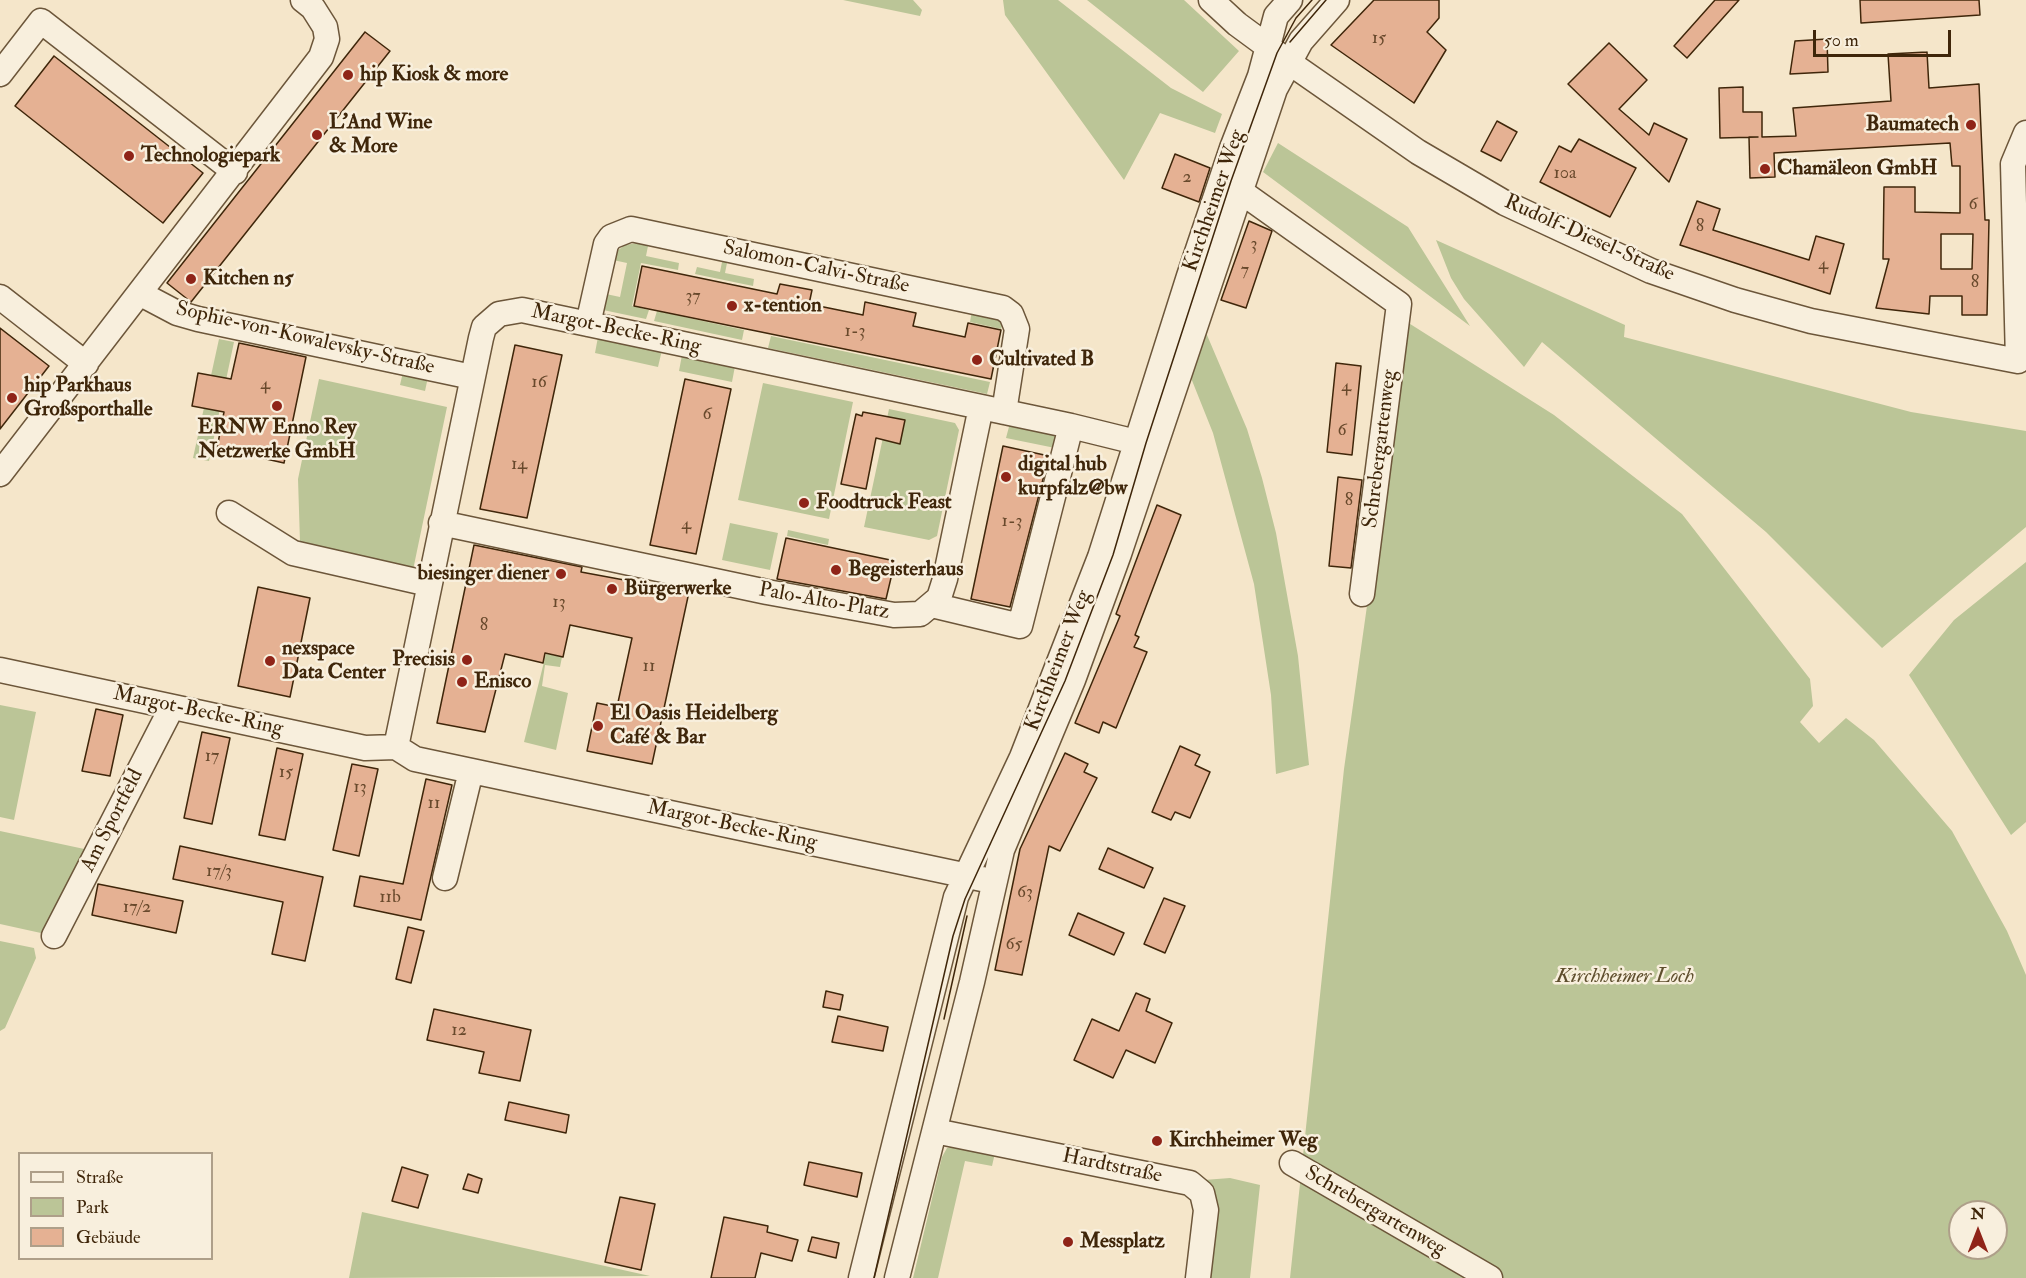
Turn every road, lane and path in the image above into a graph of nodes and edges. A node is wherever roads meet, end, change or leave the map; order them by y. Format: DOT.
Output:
graph roads {
  1 [pos="303,0"];
  2 [pos="1211,0"];
  3 [pos="1290,0"];
  4 [pos="1337,0"];
  5 [pos="1268,45"];
  6 [pos="1290,63"];
  7 [pos="0,74"];
  8 [pos="2026,133"];
  9 [pos="236,172"];
  10 [pos="1240,191"];
  11 [pos="141,294"];
  12 [pos="0,297"];
  13 [pos="1399,304"];
  14 [pos="588,324"];
  15 [pos="86,364"];
  16 [pos="472,377"];
  17 [pos="992,409"];
  18 [pos="1071,426"];
  19 [pos="1136,442"];
  20 [pos="0,474"];
  21 [pos="229,513"];
  22 [pos="441,523"];
  23 [pos="429,584"];
  24 [pos="1362,594"];
  25 [pos="932,605"];
  26 [pos="0,670"];
  27 [pos="172,706"];
  28 [pos="396,747"];
  29 [pos="471,771"];
  30 [pos="967,876"];
  31 [pos="445,878"];
  32 [pos="993,882"];
  33 [pos="54,936"];
  34 [pos="935,1131"];
  35 [pos="1292,1163"];
  36 [pos="861,1278"];
  37 [pos="897,1278"];
  38 [pos="1198,1278"];
  39 [pos="1490,1278"];
  1 -- 9 [label="street"];
  2 -- 5 [label="street, Rudolf-Diesel-Straße"];
  3 -- 5 [label="street, Kirchheimer Weg"];
  4 -- 6 [label="street, Kirchheimer Weg"];
  5 -- 6 [label="street, Rudolf-Diesel-Straße"];
  5 -- 19 [label="street, Kirchheimer Weg"];
  6 -- 8 [label="street, Rudolf-Diesel-Straße"];
  6 -- 10 [label="street, Kirchheimer Weg"];
  7 -- 9 [label="street"];
  9 -- 11 [label="street"];
  10 -- 13 [label="street, Kirchheimer Weg"];
  10 -- 32 [label="street, Kirchheimer Weg"];
  11 -- 15 [label="street"];
  11 -- 16 [label="street, Sophie-von-Kowalevsky-Straße"];
  12 -- 15 [label="street"];
  13 -- 24 [label="street, Schrebergartenweg"];
  14 -- 16 [label="street, Margot-Becke-Ring"];
  14 -- 17 [label="street, Margot-Becke-Ring"];
  14 -- 17 [label="street, Salomon-Calvi-Straße"];
  15 -- 20 [label="street"];
  16 -- 22 [label="street, Margot-Becke-Ring"];
  17 -- 18 [label="street, Margot-Becke-Ring"];
  17 -- 25 [label="street"];
  18 -- 19 [label="street, Margot-Becke-Ring"];
  18 -- 25 [label="street"];
  19 -- 30 [label="street, Kirchheimer Weg"];
  21 -- 23 [label="street"];
  22 -- 23 [label="street, Margot-Becke-Ring"];
  22 -- 25 [label="street, Palo-Alto-Platz"];
  23 -- 28 [label="street, Margot-Becke-Ring"];
  26 -- 27 [label="street, Margot-Becke-Ring"];
  27 -- 28 [label="street, Margot-Becke-Ring"];
  27 -- 33 [label="street, Am Sportfeld"];
  28 -- 29 [label="street, Margot-Becke-Ring"];
  29 -- 30 [label="street, Margot-Becke-Ring"];
  29 -- 31 [label="street"];
  30 -- 32 [label="street, Margot-Becke-Ring"];
  30 -- 36 [label="street, Kirchheimer Weg"];
  32 -- 34 [label="street, Kirchheimer Weg"];
  34 -- 37 [label="street, Kirchheimer Weg"];
  34 -- 38 [label="street, Hardtstraße"];
  35 -- 39 [label="street, Schrebergartenweg"];
}
